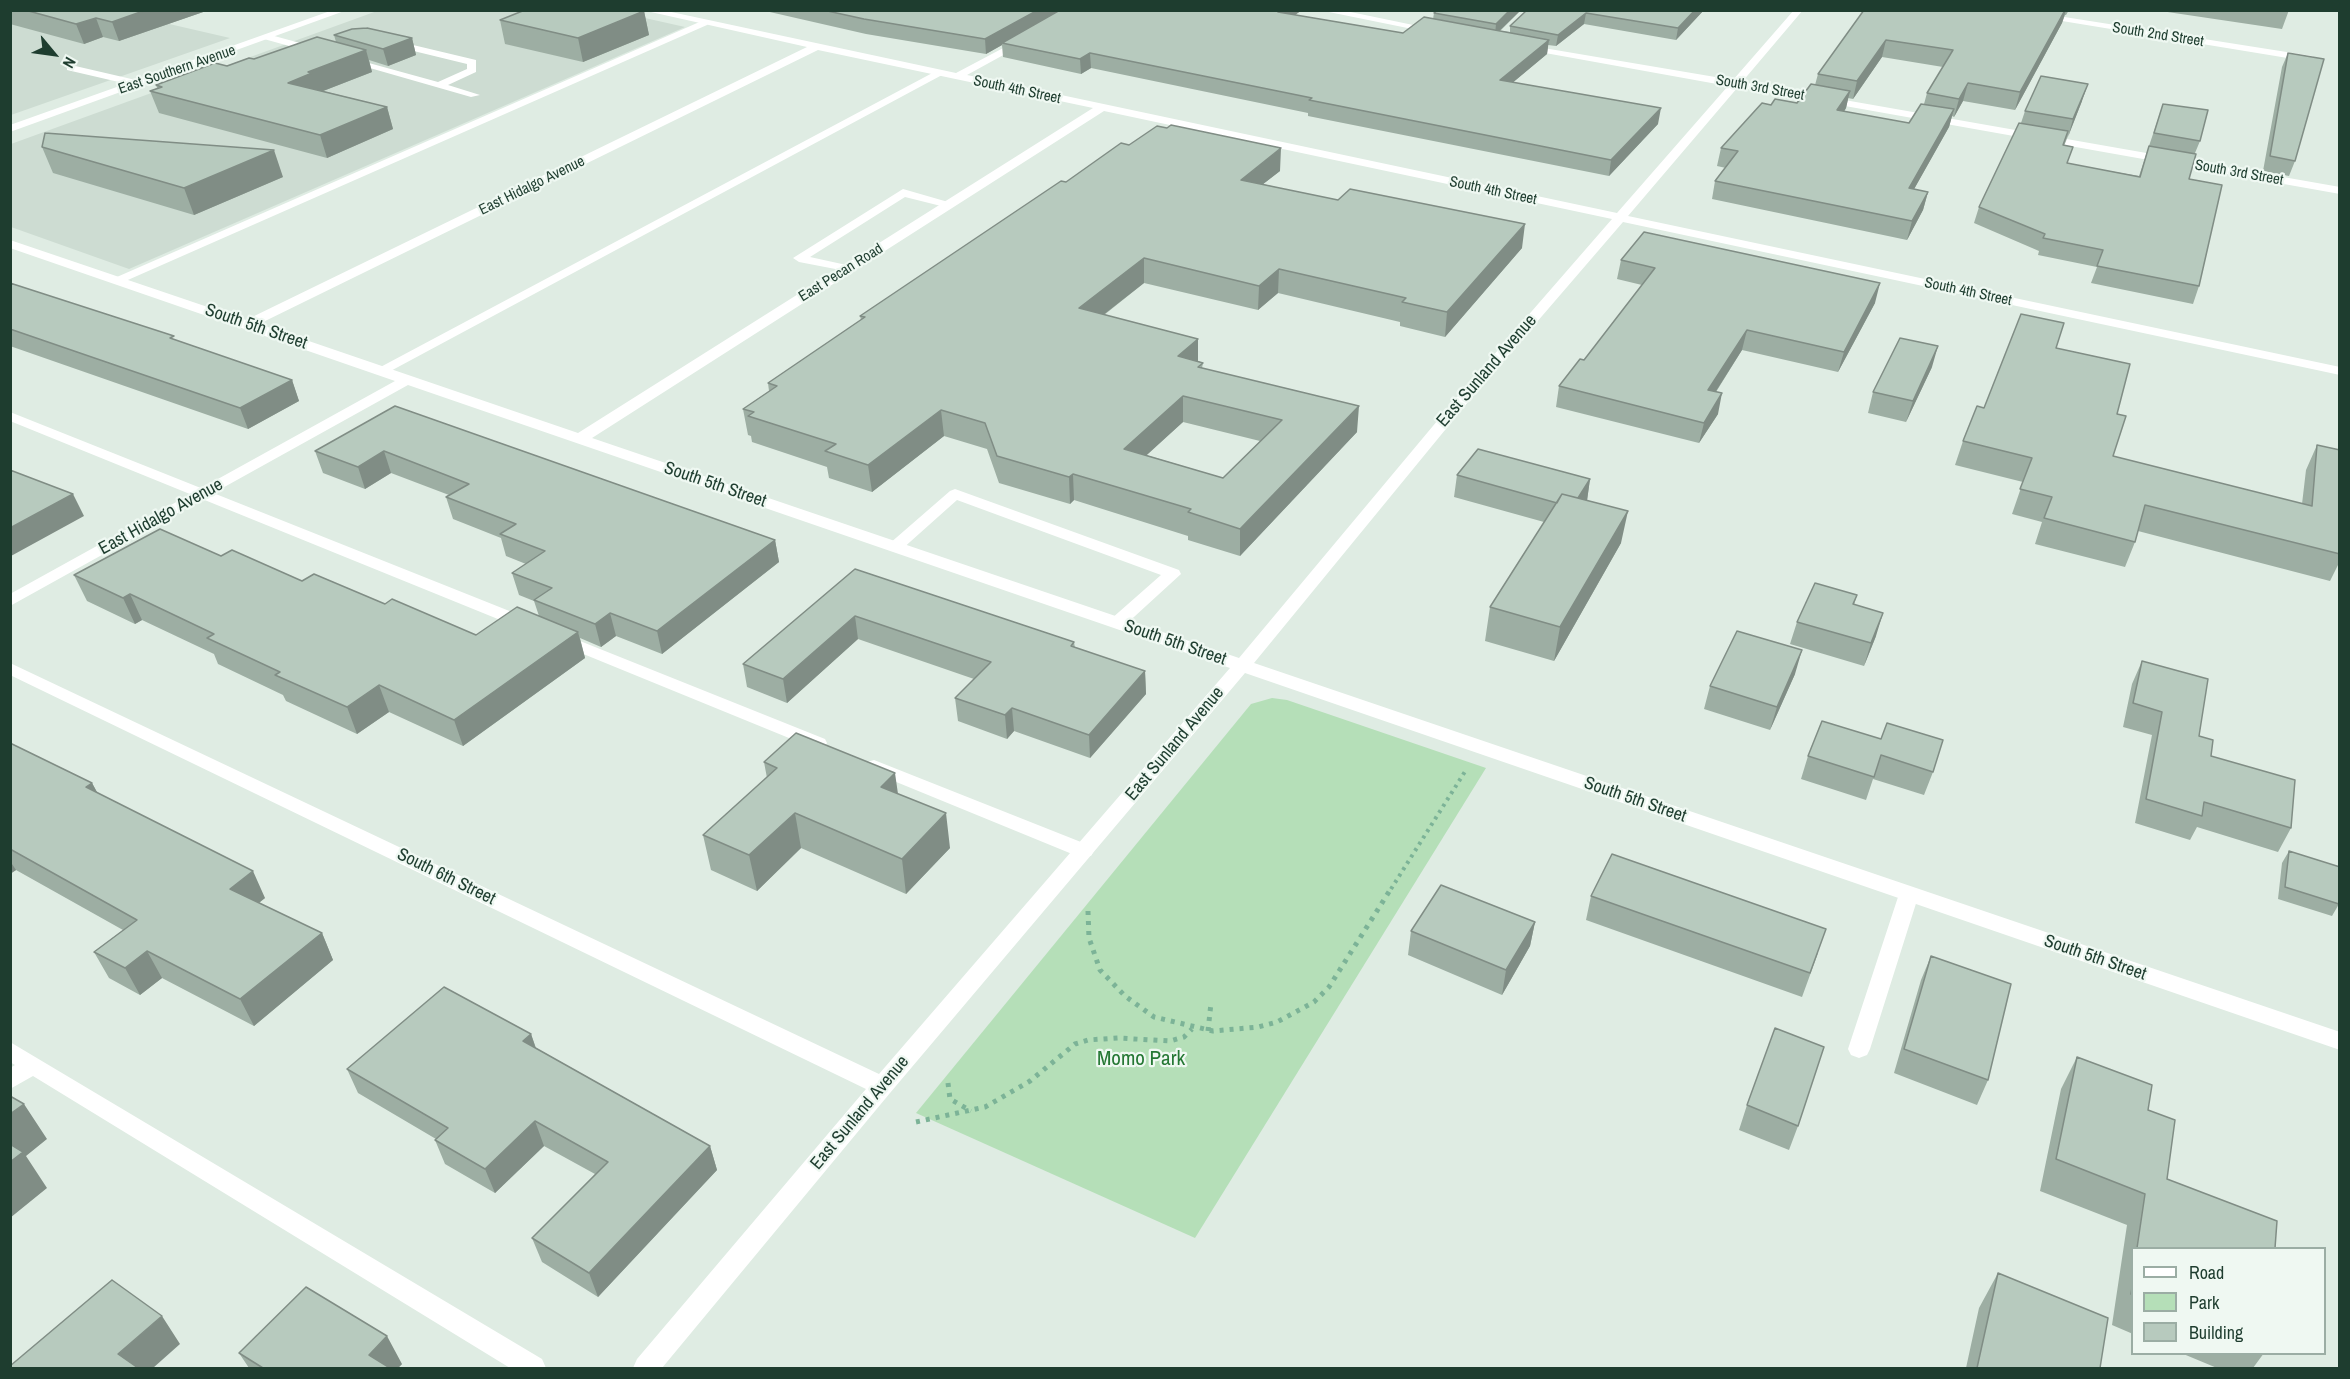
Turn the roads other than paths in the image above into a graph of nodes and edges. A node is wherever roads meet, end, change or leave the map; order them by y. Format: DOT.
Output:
graph roads {
  1 [pos="343,10"];
  2 [pos="646,10"];
  3 [pos="1323,10"];
  4 [pos="1798,10"];
  5 [pos="1999,10"];
  6 [pos="704,23"];
  7 [pos="1037,33"];
  8 [pos="1451,33"];
  9 [pos="267,37"];
  10 [pos="383,41"];
  11 [pos="1509,44"];
  12 [pos="816,47"];
  13 [pos="2317,60"];
  14 [pos="71,68"];
  15 [pos="938,73"];
  16 [pos="956,77"];
  17 [pos="1734,83"];
  18 [pos="136,84"];
  19 [pos="439,86"];
  20 [pos="475,95"];
  21 [pos="1101,108"];
  22 [pos="10,129"];
  23 [pos="2340,190"];
  24 [pos="949,204"];
  25 [pos="1621,218"];
  26 [pos="10,244"];
  27 [pos="847,269"];
  28 [pos="116,280"];
  29 [pos="249,324"];
  30 [pos="380,371"];
  31 [pos="2340,371"];
  32 [pos="407,380"];
  33 [pos="10,416"];
  34 [pos="581,438"];
  35 [pos="204,493"];
  36 [pos="895,547"];
  37 [pos="10,600"];
  38 [pos="1117,623"];
  39 [pos="1241,666"];
  40 [pos="10,668"];
  41 [pos="829,748"];
  42 [pos="862,761"];
  43 [pos="1084,851"];
  44 [pos="1909,894"];
  45 [pos="2340,1041"];
  46 [pos="1859,1049"];
  47 [pos="10,1051"];
  48 [pos="32,1065"];
  49 [pos="10,1080"];
  50 [pos="882,1086"];
  51 [pos="533,1368"];
  52 [pos="646,1368"];
  1 -- 9 [label="street, East Southern Avenue"];
  2 -- 6 [label="street, South 4th Street"];
  3 -- 8 [label="street"];
  4 -- 17 [label="street, East Sunland Avenue"];
  5 -- 13 [label="street, South 2nd Street"];
  6 -- 12 [label="street, South 4th Street"];
  6 -- 28 [label="street"];
  7 -- 16 [label="street"];
  9 -- 18 [label="street, East Southern Avenue"];
  9 -- 19 [label="street"];
  10 -- 19 [label="street"];
  11 -- 17 [label="street, South 3rd Street"];
  12 -- 15 [label="street, South 4th Street"];
  12 -- 29 [label="street, East Hidalgo Avenue"];
  14 -- 18 [label="street"];
  15 -- 16 [label="street, South 4th Street"];
  15 -- 30 [label="street"];
  16 -- 21 [label="street, South 4th Street"];
  17 -- 23 [label="street, South 3rd Street"];
  17 -- 25 [label="street, East Sunland Avenue"];
  18 -- 22 [label="street, East Southern Avenue"];
  19 -- 20 [label="street"];
  21 -- 24 [label="street, East Pecan Road"];
  21 -- 25 [label="street, South 4th Street"];
  24 -- 27 [label="street, East Pecan Road"];
  24 -- 27 [label="street"];
  25 -- 31 [label="street, South 4th Street"];
  25 -- 39 [label="street, East Sunland Avenue"];
  26 -- 28 [label="street, South 5th Street"];
  27 -- 34 [label="street, East Pecan Road"];
  28 -- 29 [label="street, South 5th Street"];
  29 -- 30 [label="street, South 5th Street"];
  30 -- 32 [label="street, South 5th Street"];
  32 -- 34 [label="street, South 5th Street"];
  32 -- 35 [label="street, East Hidalgo Avenue"];
  33 -- 35 [label="street"];
  34 -- 36 [label="street, South 5th Street"];
  35 -- 37 [label="street, East Hidalgo Avenue"];
  35 -- 41 [label="street"];
  36 -- 38 [label="street, South 5th Street"];
  36 -- 38 [label="street"];
  38 -- 39 [label="street, South 5th Street"];
  39 -- 43 [label="street, East Sunland Avenue"];
  39 -- 44 [label="street, South 5th Street"];
  40 -- 50 [label="street, South 6th Street"];
  42 -- 43 [label="street"];
  43 -- 50 [label="street, East Sunland Avenue"];
  44 -- 45 [label="street, South 5th Street"];
  44 -- 46 [label="street"];
  47 -- 48 [label="street"];
  48 -- 49 [label="street"];
  48 -- 51 [label="street"];
  50 -- 52 [label="street, East Sunland Avenue"];
}
